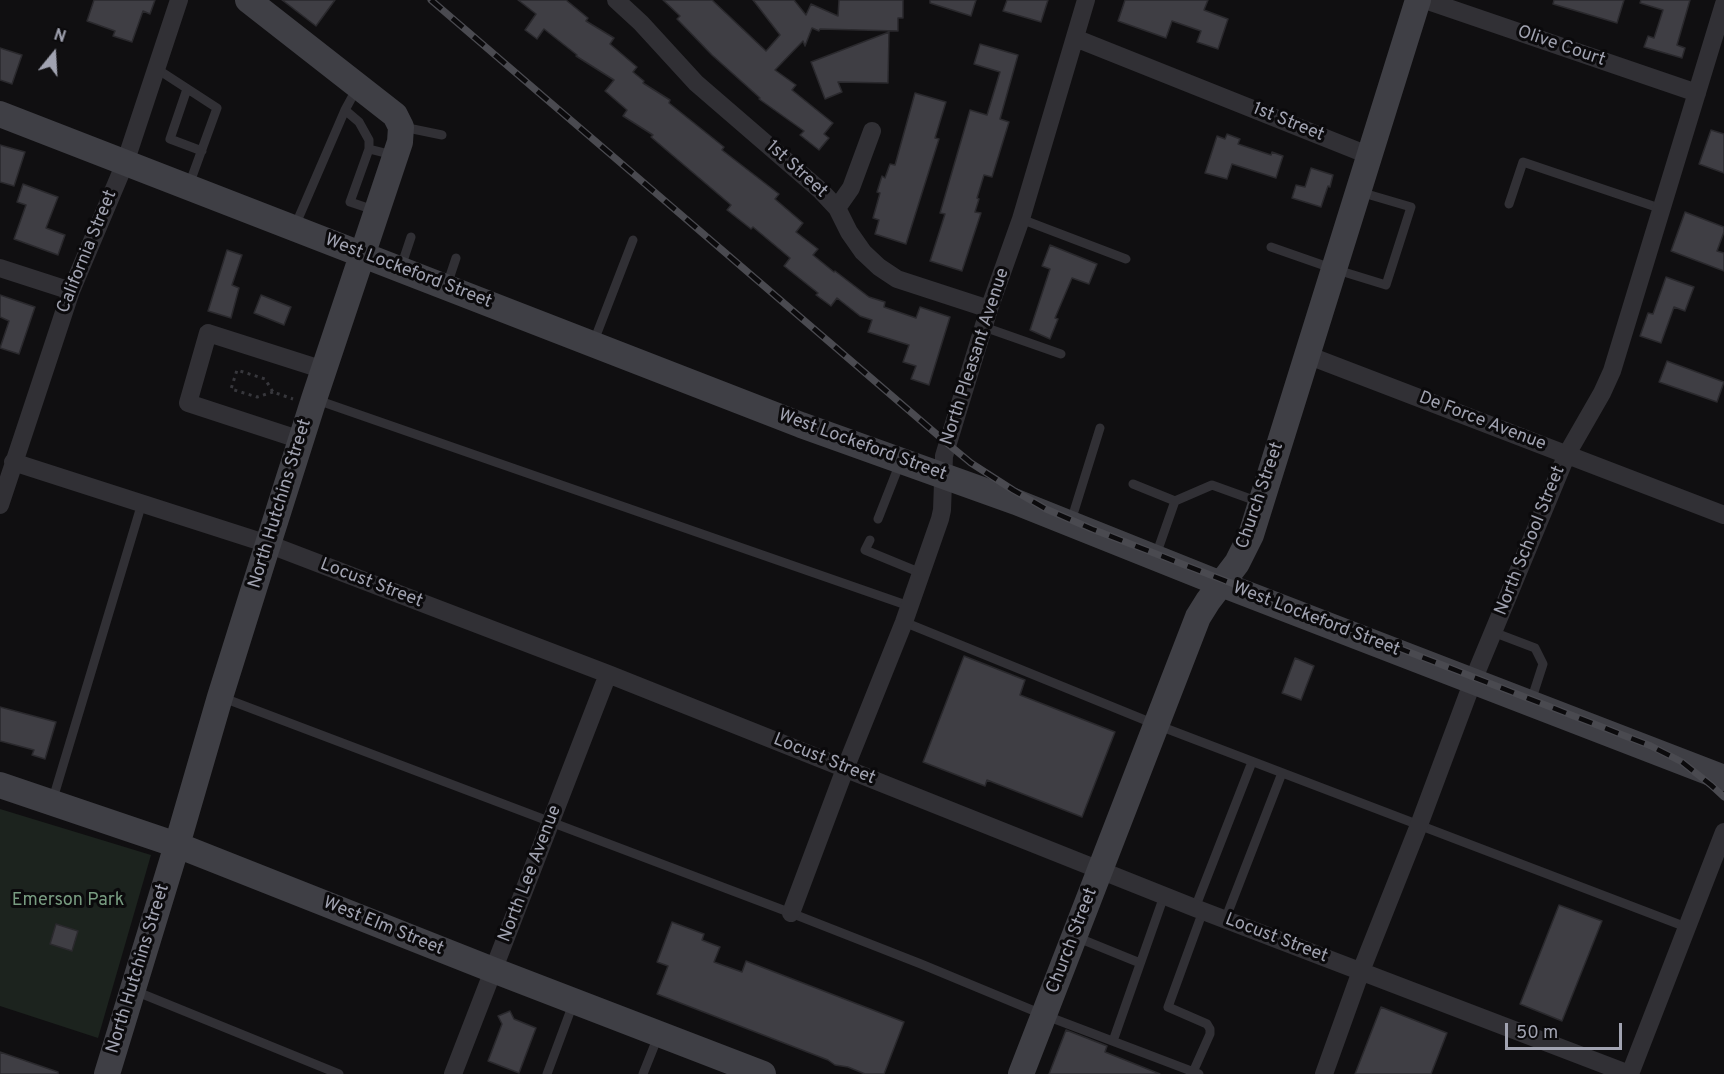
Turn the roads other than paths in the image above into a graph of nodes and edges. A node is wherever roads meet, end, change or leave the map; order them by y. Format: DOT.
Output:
graph roads {
  1 [pos="180,0"];
  2 [pos="248,0"];
  3 [pos="616,0"];
  4 [pos="1086,0"];
  5 [pos="1418,0"];
  6 [pos="1425,0"];
  7 [pos="1724,4"];
  8 [pos="1075,38"];
  9 [pos="157,69"];
  10 [pos="358,86"];
  11 [pos="187,89"];
  12 [pos="1697,93"];
  13 [pos="345,110"];
  14 [pos="0,114"];
  15 [pos="400,127"];
  16 [pos="872,131"];
  17 [pos="442,135"];
  18 [pos="369,149"];
  19 [pos="202,151"];
  20 [pos="1368,155"];
  21 [pos="396,156"];
  22 [pos="125,163"];
  23 [pos="188,187"];
  24 [pos="1358,191"];
  25 [pos="1509,204"];
  26 [pos="837,208"];
  27 [pos="1662,209"];
  28 [pos="378,211"];
  29 [pos="1021,219"];
  30 [pos="294,228"];
  31 [pos="411,237"];
  32 [pos="633,240"];
  33 [pos="1271,247"];
  34 [pos="363,255"];
  35 [pos="456,258"];
  36 [pos="1126,259"];
  37 [pos="0,268"];
  38 [pos="400,269"];
  39 [pos="1334,269"];
  40 [pos="447,287"];
  41 [pos="71,291"];
  42 [pos="989,309"];
  43 [pos="984,327"];
  44 [pos="593,343"];
  45 [pos="1061,354"];
  46 [pos="1307,355"];
  47 [pos="324,370"];
  48 [pos="313,402"];
  49 [pos="1100,428"];
  50 [pos="301,440"];
  51 [pos="1567,454"];
  52 [pos="901,461"];
  53 [pos="8,466"];
  54 [pos="943,476"];
  55 [pos="1133,484"];
  56 [pos="1175,501"];
  57 [pos="1261,502"];
  58 [pos="142,504"];
  59 [pos="0,505"];
  60 [pos="1724,515"];
  61 [pos="878,519"];
  62 [pos="1071,524"];
  63 [pos="870,540"];
  64 [pos="268,544"];
  65 [pos="1155,557"];
  66 [pos="921,573"];
  67 [pos="1221,584"];
  68 [pos="906,614"];
  69 [pos="1493,632"];
  70 [pos="608,674"];
  71 [pos="1473,681"];
  72 [pos="220,697"];
  73 [pos="1530,704"];
  74 [pos="1157,725"];
  75 [pos="1252,762"];
  76 [pos="845,769"];
  77 [pos="1281,773"];
  78 [pos="1724,778"];
  79 [pos="0,785"];
  80 [pos="52,802"];
  81 [pos="551,822"];
  82 [pos="1419,825"];
  83 [pos="1724,832"];
  84 [pos="177,845"];
  85 [pos="1100,870"];
  86 [pos="1164,896"];
  87 [pos="1199,909"];
  88 [pos="791,913"];
  89 [pos="1225,920"];
  90 [pos="1686,927"];
  91 [pos="1075,937"];
  92 [pos="1140,963"];
  93 [pos="493,970"];
  94 [pos="1361,971"];
  95 [pos="133,990"];
  96 [pos="574,1001"];
  97 [pos="1044,1015"];
  98 [pos="659,1034"];
  99 [pos="1113,1041"];
  100 [pos="1196,1073"];
  101 [pos="107,1074"];
  102 [pos="339,1074"];
  103 [pos="453,1074"];
  104 [pos="548,1074"];
  105 [pos="643,1074"];
  106 [pos="764,1074"];
  107 [pos="1021,1074"];
  108 [pos="1324,1074"];
  109 [pos="1629,1074"];
  1 -- 9 [label="street, California Street"];
  2 -- 10 [label="street"];
  3 -- 26 [label="street, 1st Street"];
  4 -- 8 [label="street, North Pleasant Avenue"];
  5 -- 20 [label="street, Church Street"];
  6 -- 12 [label="street, Olive Court"];
  7 -- 12 [label="street, North School Street"];
  8 -- 20 [label="street, 1st Street"];
  8 -- 29 [label="street, North Pleasant Avenue"];
  9 -- 11 [label="lane"];
  9 -- 22 [label="street, California Street"];
  10 -- 13 [label="lane"];
  10 -- 15 [label="street"];
  11 -- 19 [label="lane"];
  11 -- 19 [label="lane"];
  12 -- 27 [label="street, North School Street"];
  13 -- 18 [label="lane"];
  13 -- 30 [label="lane"];
  14 -- 22 [label="street, West Lockeford Street"];
  15 -- 17 [label="lane"];
  15 -- 21 [label="street, North Hutchins Street"];
  16 -- 26 [label="street"];
  18 -- 21 [label="lane"];
  18 -- 28 [label="lane"];
  19 -- 23 [label="lane"];
  20 -- 24 [label="street, Church Street"];
  21 -- 28 [label="street, North Hutchins Street"];
  22 -- 23 [label="street, West Lockeford Street"];
  22 -- 41 [label="street, California Street"];
  23 -- 30 [label="street, West Lockeford Street"];
  24 -- 39 [label="street, Church Street"];
  24 -- 39 [label="lane"];
  25 -- 27 [label="lane"];
  26 -- 42 [label="street, 1st Street"];
  27 -- 51 [label="street, North School Street"];
  28 -- 34 [label="street, North Hutchins Street"];
  29 -- 36 [label="lane"];
  29 -- 42 [label="street, North Pleasant Avenue"];
  30 -- 34 [label="street, West Lockeford Street"];
  31 -- 38 [label="lane"];
  32 -- 44 [label="lane"];
  33 -- 39 [label="lane"];
  34 -- 38 [label="street, West Lockeford Street"];
  34 -- 47 [label="street, North Hutchins Street"];
  35 -- 40 [label="lane"];
  37 -- 41 [label="street"];
  38 -- 40 [label="street, West Lockeford Street"];
  39 -- 46 [label="street, Church Street"];
  40 -- 44 [label="street, West Lockeford Street"];
  41 -- 53 [label="street, California Street"];
  42 -- 43 [label="street, North Pleasant Avenue"];
  43 -- 45 [label="lane"];
  43 -- 54 [label="street, North Pleasant Avenue"];
  44 -- 52 [label="street, West Lockeford Street"];
  46 -- 51 [label="street, De Force Avenue"];
  46 -- 57 [label="street, Church Street"];
  47 -- 48 [label="street, North Hutchins Street"];
  47 -- 50 [label="street"];
  48 -- 50 [label="street, North Hutchins Street"];
  48 -- 68 [label="lane"];
  49 -- 62 [label="lane"];
  50 -- 64 [label="street, North Hutchins Street"];
  51 -- 60 [label="street, De Force Avenue"];
  51 -- 69 [label="street, North School Street"];
  52 -- 54 [label="street, West Lockeford Street"];
  52 -- 61 [label="lane"];
  53 -- 58 [label="street, Locust Street"];
  53 -- 59 [label="street, California Street"];
  54 -- 62 [label="street, West Lockeford Street"];
  54 -- 66 [label="street, North Pleasant Avenue"];
  55 -- 56 [label="lane"];
  56 -- 57 [label="lane"];
  56 -- 65 [label="lane"];
  57 -- 67 [label="street, Church Street"];
  58 -- 64 [label="street, Locust Street"];
  58 -- 80 [label="lane"];
  62 -- 65 [label="street, West Lockeford Street"];
  63 -- 66 [label="lane"];
  64 -- 70 [label="street, Locust Street"];
  64 -- 72 [label="street, North Hutchins Street"];
  65 -- 67 [label="street, West Lockeford Street"];
  66 -- 68 [label="street, North Pleasant Avenue"];
  67 -- 71 [label="street, West Lockeford Street"];
  67 -- 74 [label="street, Church Street"];
  68 -- 74 [label="lane"];
  68 -- 76 [label="street, North Pleasant Avenue"];
  69 -- 71 [label="street, North School Street"];
  69 -- 73 [label="lane"];
  70 -- 76 [label="street, Locust Street"];
  70 -- 81 [label="street, North Lee Avenue"];
  71 -- 73 [label="street, West Lockeford Street"];
  71 -- 82 [label="street, North School Street"];
  72 -- 81 [label="lane"];
  72 -- 84 [label="street, North Hutchins Street"];
  73 -- 78 [label="street, West Lockeford Street"];
  74 -- 75 [label="lane"];
  74 -- 85 [label="street, Church Street"];
  75 -- 77 [label="lane"];
  75 -- 87 [label="lane"];
  76 -- 85 [label="street, Locust Street"];
  76 -- 88 [label="street, North Pleasant Avenue"];
  77 -- 82 [label="lane"];
  77 -- 89 [label="lane"];
  79 -- 80 [label="street, West Elm Street"];
  80 -- 84 [label="street, West Elm Street"];
  81 -- 88 [label="lane"];
  81 -- 93 [label="street, North Lee Avenue"];
  82 -- 90 [label="lane"];
  82 -- 94 [label="street, North School Street"];
  83 -- 90 [label="street"];
  84 -- 93 [label="street, West Elm Street"];
  84 -- 95 [label="street, North Hutchins Street"];
  85 -- 86 [label="street, Locust Street"];
  85 -- 91 [label="street, Church Street"];
  86 -- 87 [label="street, Locust Street"];
  86 -- 92 [label="lane"];
  87 -- 89 [label="street, Locust Street"];
  87 -- 100 [label="lane"];
  88 -- 97 [label="lane"];
  89 -- 94 [label="street, Locust Street"];
  90 -- 109 [label="street"];
  91 -- 92 [label="lane"];
  91 -- 97 [label="street, Church Street"];
  92 -- 99 [label="lane"];
  93 -- 96 [label="street, West Elm Street"];
  93 -- 103 [label="street, North Lee Avenue"];
  94 -- 108 [label="street, North School Street"];
  94 -- 109 [label="street, Locust Street"];
  95 -- 101 [label="street, North Hutchins Street"];
  95 -- 102 [label="lane"];
  96 -- 98 [label="street, West Elm Street"];
  96 -- 104 [label="lane"];
  97 -- 99 [label="lane"];
  97 -- 107 [label="street, Church Street"];
  98 -- 105 [label="lane"];
  98 -- 106 [label="street, West Elm Street"];
  99 -- 100 [label="lane"];
}
